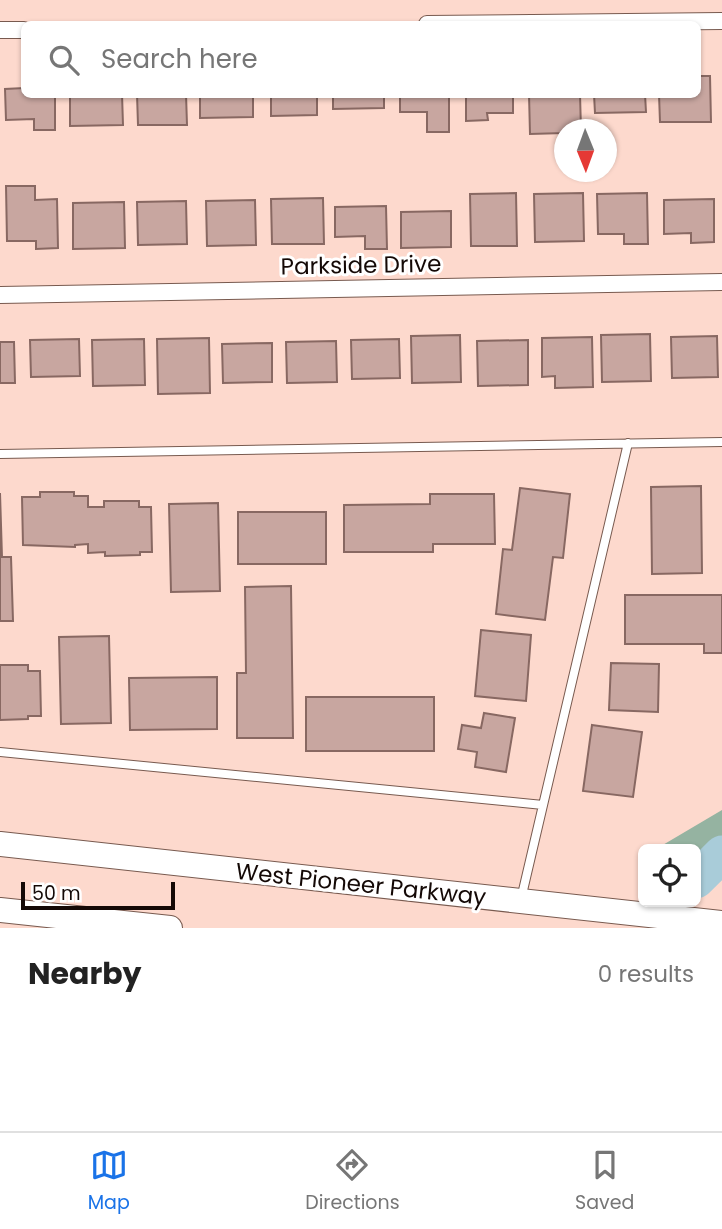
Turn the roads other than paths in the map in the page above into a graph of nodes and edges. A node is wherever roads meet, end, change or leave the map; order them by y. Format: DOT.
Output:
graph roads {
  1 [pos="722,20"];
  2 [pos="648,21"];
  3 [pos="0,30"];
  4 [pos="21,30"];
  5 [pos="722,282"];
  6 [pos="0,295"];
  7 [pos="722,442"];
  8 [pos="628,443"];
  9 [pos="0,454"];
  10 [pos="0,752"];
  11 [pos="543,805"];
  12 [pos="0,844"];
  13 [pos="520,902"];
  14 [pos="0,910"];
  15 [pos="659,922"];
  16 [pos="722,923"];
  17 [pos="170,928"];
  1 -- 2 [label="street"];
  3 -- 4 [label="street"];
  5 -- 6 [label="street, Parkside Drive"];
  7 -- 8 [label="lane"];
  8 -- 9 [label="lane"];
  8 -- 11 [label="lane"];
  10 -- 11 [label="lane"];
  11 -- 13 [label="lane"];
  12 -- 13 [label="main road, West Pioneer Parkway"];
  13 -- 15 [label="main road, West Pioneer Parkway"];
  14 -- 17 [label="main road"];
  15 -- 16 [label="main road, West Pioneer Parkway"];
}
